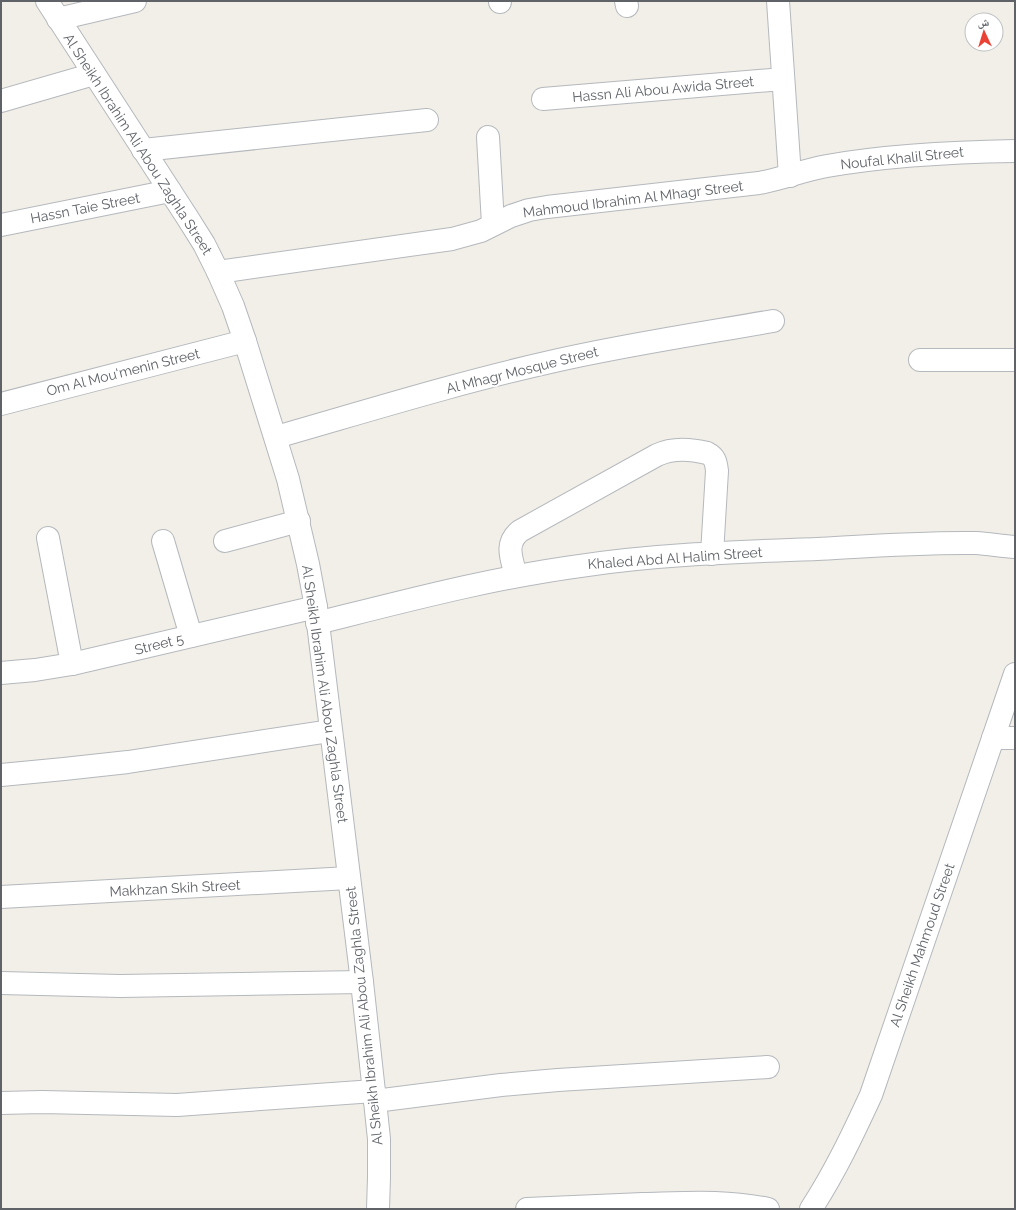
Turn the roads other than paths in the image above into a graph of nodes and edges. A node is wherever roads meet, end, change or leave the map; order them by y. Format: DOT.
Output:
graph roads {
  1 [pos="135,1"];
  2 [pos="778,1"];
  3 [pos="52,10"];
  4 [pos="94,74"];
  5 [pos="783,79"];
  6 [pos="543,99"];
  7 [pos="1,101"];
  8 [pos="427,120"];
  9 [pos="488,137"];
  10 [pos="143,150"];
  11 [pos="1015,152"];
  12 [pos="790,176"];
  13 [pos="170,191"];
  14 [pos="493,224"];
  15 [pos="1,225"];
  16 [pos="218,272"];
  17 [pos="772,321"];
  18 [pos="245,341"];
  19 [pos="920,360"];
  20 [pos="1015,360"];
  21 [pos="1,404"];
  22 [pos="276,437"];
  23 [pos="299,521"];
  24 [pos="48,538"];
  25 [pos="163,541"];
  26 [pos="225,541"];
  27 [pos="1015,547"];
  28 [pos="712,554"];
  29 [pos="516,576"];
  30 [pos="317,615"];
  31 [pos="191,636"];
  32 [pos="72,664"];
  33 [pos="1,673"];
  34 [pos="1015,674"];
  35 [pos="330,731"];
  36 [pos="993,738"];
  37 [pos="1015,738"];
  38 [pos="1,775"];
  39 [pos="349,878"];
  40 [pos="1,897"];
  41 [pos="362,982"];
  42 [pos="1,983"];
  43 [pos="768,1067"];
  44 [pos="374,1096"];
  45 [pos="1,1103"];
  46 [pos="378,1209"];
  47 [pos="527,1209"];
  48 [pos="768,1209"];
  49 [pos="811,1209"];
  1 -- 3 [label="street"];
  2 -- 5 [label="street"];
  3 -- 4 [label="street, Al Sheikh Ibrahim Ali Abou Zaghla Street"];
  4 -- 7 [label="street"];
  4 -- 10 [label="street, Al Sheikh Ibrahim Ali Abou Zaghla Street"];
  5 -- 6 [label="street, Hassn Ali Abou Awida Street"];
  5 -- 12 [label="street"];
  8 -- 10 [label="street"];
  9 -- 14 [label="street"];
  10 -- 13 [label="street, Al Sheikh Ibrahim Ali Abou Zaghla Street"];
  11 -- 12 [label="street, Noufal Khalil Street"];
  12 -- 14 [label="street, Mahmoud Ibrahim Al Mhagr Street"];
  13 -- 15 [label="street, Hassn Taie Street"];
  13 -- 16 [label="street, Al Sheikh Ibrahim Ali Abou Zaghla Street"];
  14 -- 16 [label="street, Mahmoud Ibrahim Al Mhagr Street"];
  16 -- 18 [label="street, Al Sheikh Ibrahim Ali Abou Zaghla Street"];
  17 -- 22 [label="street, Al Mhagr Mosque Street"];
  18 -- 21 [label="street, Om Al Mou'menin Street"];
  18 -- 22 [label="street, Al Sheikh Ibrahim Ali Abou Zaghla Street"];
  19 -- 20 [label="street"];
  22 -- 23 [label="street, Al Sheikh Ibrahim Ali Abou Zaghla Street"];
  23 -- 26 [label="street"];
  23 -- 30 [label="street, Al Sheikh Ibrahim Ali Abou Zaghla Street"];
  24 -- 32 [label="street"];
  25 -- 31 [label="street"];
  27 -- 28 [label="street, Khaled Abd Al Halim Street"];
  28 -- 29 [label="street, Khaled Abd Al Halim Street"];
  28 -- 29 [label="street"];
  29 -- 30 [label="street, Khaled Abd Al Halim Street"];
  30 -- 31 [label="street, Street 5"];
  30 -- 35 [label="street, Al Sheikh Ibrahim Ali Abou Zaghla Street"];
  31 -- 32 [label="street, Street 5"];
  32 -- 33 [label="street, Street 5"];
  34 -- 36 [label="street, Al Sheikh Mahmoud Street"];
  35 -- 38 [label="street"];
  35 -- 39 [label="street, Al Sheikh Ibrahim Ali Abou Zaghla Street"];
  36 -- 37 [label="street"];
  36 -- 49 [label="street, Al Sheikh Mahmoud Street"];
  39 -- 40 [label="street, Makhzan Skih Street"];
  39 -- 41 [label="street, Al Sheikh Ibrahim Ali Abou Zaghla Street"];
  41 -- 42 [label="street"];
  41 -- 44 [label="street, Al Sheikh Ibrahim Ali Abou Zaghla Street"];
  43 -- 44 [label="street"];
  44 -- 45 [label="street"];
  44 -- 46 [label="street, Al Sheikh Ibrahim Ali Abou Zaghla Street"];
  47 -- 48 [label="street"];
}
